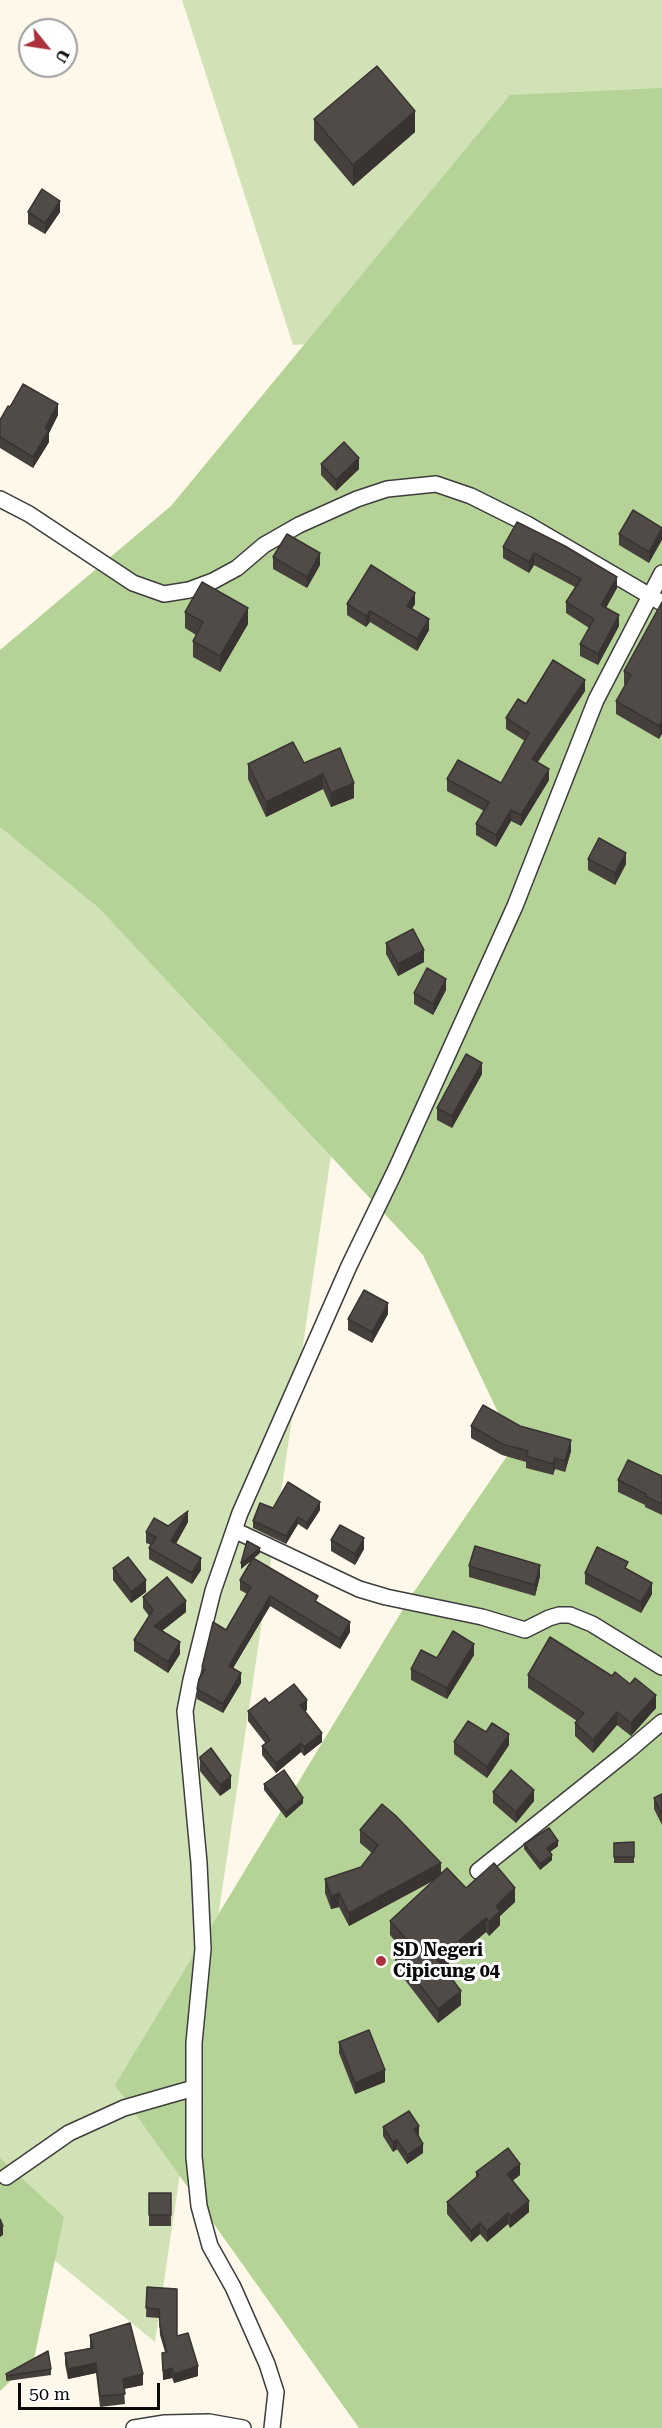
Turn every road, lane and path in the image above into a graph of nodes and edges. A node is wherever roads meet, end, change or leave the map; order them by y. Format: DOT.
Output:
graph roads {
  1 [pos="0,499"];
  2 [pos="662,573"];
  3 [pos="656,599"];
  4 [pos="234,1530"];
  5 [pos="662,1667"];
  6 [pos="662,1722"];
  7 [pos="478,1871"];
  8 [pos="194,2088"];
  9 [pos="6,2177"];
  10 [pos="134,2428"];
  11 [pos="243,2428"];
  12 [pos="272,2428"];
  1 -- 3 [label="street"];
  2 -- 3 [label="street"];
  3 -- 4 [label="street"];
  4 -- 5 [label="street"];
  4 -- 8 [label="street"];
  6 -- 7 [label="street"];
  8 -- 9 [label="street"];
  8 -- 12 [label="street"];
  10 -- 11 [label="street"];
}
